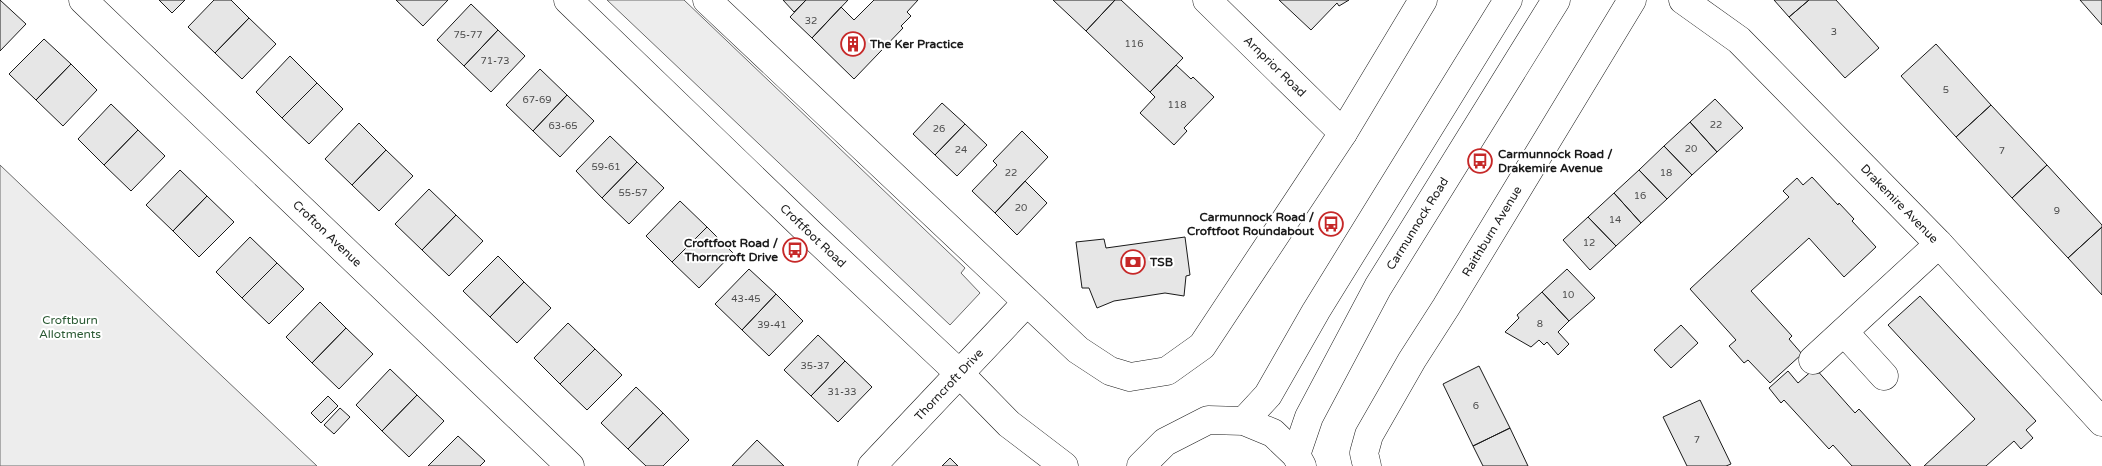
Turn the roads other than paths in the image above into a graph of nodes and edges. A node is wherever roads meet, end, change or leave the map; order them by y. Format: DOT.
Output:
graph roads {
  1 [pos="83,0"];
  2 [pos="568,0"];
  3 [pos="707,0"];
  4 [pos="1207,0"];
  5 [pos="1423,0"];
  6 [pos="1508,0"];
  7 [pos="1556,0"];
  8 [pos="1632,0"];
  9 [pos="1683,0"];
  10 [pos="1344,133"];
  11 [pos="1939,244"];
  12 [pos="1028,302"];
  13 [pos="1844,332"];
  14 [pos="1814,360"];
  15 [pos="960,374"];
  16 [pos="1884,376"];
  17 [pos="1244,421"];
  18 [pos="2102,422"];
  19 [pos="1299,460"];
  20 [pos="570,466"];
  21 [pos="872,466"];
  22 [pos="1064,466"];
  23 [pos="1141,466"];
  24 [pos="1368,466"];
  1 -- 20 [label="street, Crofton Avenue"];
  2 -- 15 [label="street, Croftfoot Road"];
  3 -- 12 [label="street"];
  4 -- 10 [label="street, Arnprior Road"];
  5 -- 10 [label="street"];
  6 -- 17 [label="street"];
  7 -- 19 [label="street, Carmunnock Road"];
  8 -- 24 [label="street, Raithburn Avenue"];
  9 -- 11 [label="street, Drakemire Avenue"];
  10 -- 12 [label="street"];
  11 -- 13 [label="street"];
  11 -- 18 [label="street, Drakemire Avenue"];
  12 -- 15 [label="street, Thorncroft Drive"];
  13 -- 14 [label="street"];
  13 -- 16 [label="street"];
  15 -- 21 [label="street, Thorncroft Drive"];
  15 -- 22 [label="street, Croftfoot Road"];
  17 -- 19 [label="street"];
  17 -- 23 [label="street"];
}
